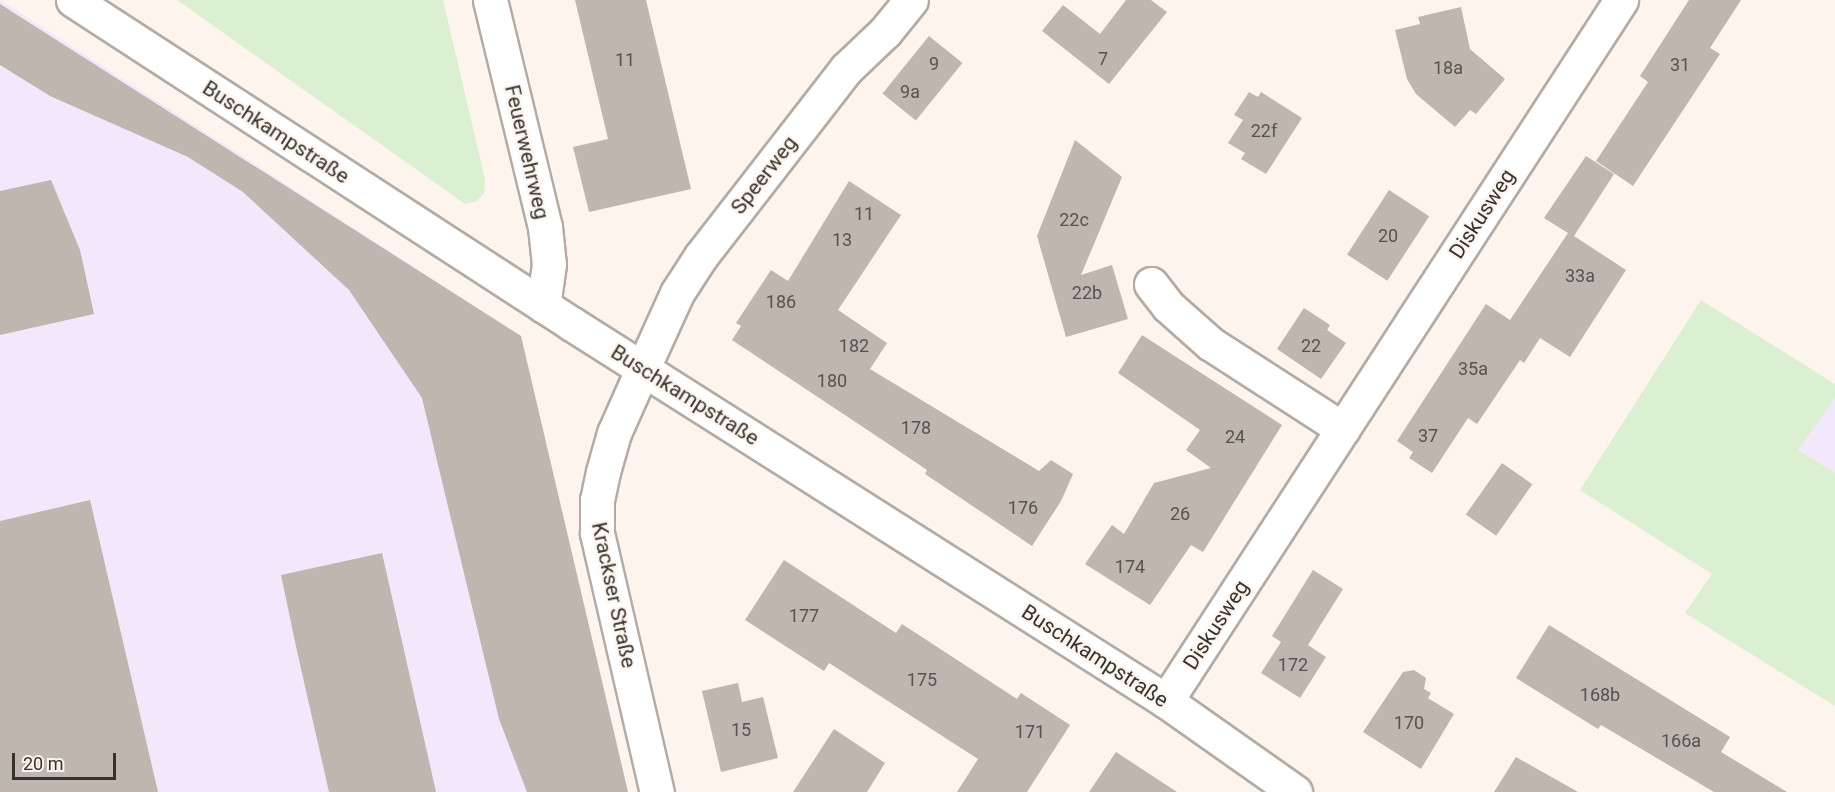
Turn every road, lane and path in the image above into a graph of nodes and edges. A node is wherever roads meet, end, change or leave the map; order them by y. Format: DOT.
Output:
graph roads {
  1 [pos="73,0"];
  2 [pos="490,0"];
  3 [pos="911,0"];
  4 [pos="1621,0"];
  5 [pos="1151,284"];
  6 [pos="543,306"];
  7 [pos="643,368"];
  8 [pos="1343,429"];
  9 [pos="1166,701"];
  10 [pos="657,792"];
  11 [pos="1296,792"];
  1 -- 6 [label="street, Buschkampstraße"];
  2 -- 6 [label="street, Feuerwehrweg"];
  3 -- 7 [label="street, Speerweg"];
  4 -- 8 [label="street, Diskusweg"];
  5 -- 8 [label="street"];
  6 -- 7 [label="street, Buschkampstraße"];
  7 -- 9 [label="street, Buschkampstraße"];
  7 -- 10 [label="street, Krackser Straße"];
  8 -- 9 [label="street, Diskusweg"];
  9 -- 11 [label="street, Buschkampstraße"];
}
